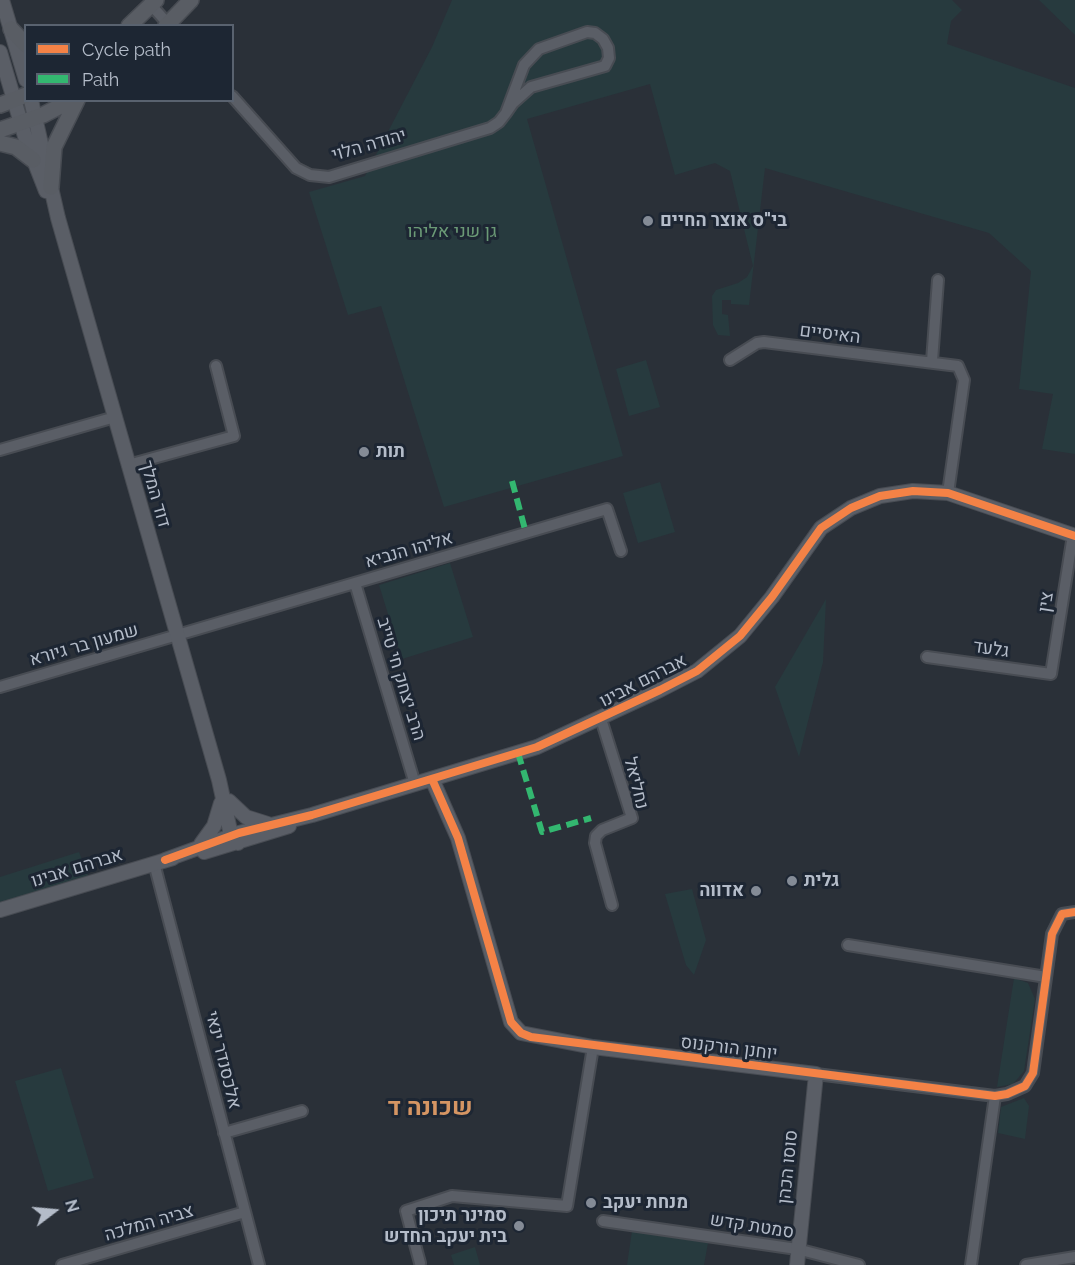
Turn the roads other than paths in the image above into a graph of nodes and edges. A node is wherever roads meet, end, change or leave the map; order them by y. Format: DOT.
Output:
graph roads {
  1 [pos="2,0"];
  2 [pos="191,0"];
  3 [pos="154,2"];
  4 [pos="131,24"];
  5 [pos="167,24"];
  6 [pos="169,24"];
  7 [pos="11,29"];
  8 [pos="24,43"];
  9 [pos="0,51"];
  10 [pos="24,73"];
  11 [pos="234,98"];
  12 [pos="13,100"];
  13 [pos="32,102"];
  14 [pos="70,102"];
  15 [pos="73,102"];
  16 [pos="506,113"];
  17 [pos="36,118"];
  18 [pos="21,124"];
  19 [pos="0,130"];
  20 [pos="0,143"];
  21 [pos="33,160"];
  22 [pos="51,188"];
  23 [pos="58,218"];
  24 [pos="938,280"];
  25 [pos="730,360"];
  26 [pos="932,361"];
  27 [pos="216,366"];
  28 [pos="115,417"];
  29 [pos="0,450"];
  30 [pos="128,465"];
  31 [pos="948,493"];
  32 [pos="1074,535"];
  33 [pos="621,551"];
  34 [pos="355,583"];
  35 [pos="177,636"];
  36 [pos="927,657"];
  37 [pos="1051,674"];
  38 [pos="0,687"];
  39 [pos="601,719"];
  40 [pos="432,779"];
  41 [pos="415,784"];
  42 [pos="225,800"];
  43 [pos="312,815"];
  44 [pos="268,824"];
  45 [pos="236,837"];
  46 [pos="200,846"];
  47 [pos="160,861"];
  48 [pos="612,905"];
  49 [pos="0,910"];
  50 [pos="1075,912"];
  51 [pos="848,945"];
  52 [pos="1046,977"];
  53 [pos="593,1047"];
  54 [pos="816,1074"];
  55 [pos="995,1096"];
  56 [pos="302,1111"];
  57 [pos="224,1132"];
  58 [pos="245,1212"];
  59 [pos="603,1221"];
  60 [pos="796,1249"];
  61 [pos="1075,1257"];
  62 [pos="420,1263"];
  63 [pos="62,1265"];
  64 [pos="259,1265"];
  65 [pos="797,1265"];
  66 [pos="859,1265"];
  67 [pos="971,1265"];
  68 [pos="1026,1265"];
  1 -- 7 [label="street"];
  2 -- 6 [label="main road"];
  3 -- 4 [label="main road"];
  3 -- 5 [label="street"];
  7 -- 8 [label="main road"];
  7 -- 10 [label="street"];
  9 -- 12 [label="street, דוד המלך"];
  11 -- 16 [label="street, יהודה הלוי"];
  12 -- 18 [label="street, דוד המלך"];
  13 -- 17 [label="street, דוד המלך"];
  14 -- 17 [label="main road"];
  15 -- 22 [label="main road"];
  16 -- 16 [label="street, יהודה הלוי"];
  17 -- 18 [label="main road"];
  17 -- 22 [label="street, דוד המלך"];
  18 -- 19 [label="main road"];
  18 -- 21 [label="street, דוד המלך"];
  20 -- 21 [label="main road"];
  21 -- 23 [label="street, דוד המלך"];
  22 -- 23 [label="street, דוד המלך"];
  23 -- 28 [label="street, דוד המלך"];
  24 -- 26 [label="street"];
  25 -- 26 [label="street, האיסיים"];
  26 -- 31 [label="street, האיסיים"];
  27 -- 30 [label="street"];
  28 -- 29 [label="street"];
  28 -- 30 [label="street, דוד המלך"];
  30 -- 35 [label="street, דוד המלך"];
  31 -- 32 [label="street, אברהם אבינו"];
  31 -- 39 [label="street, אברהם אבינו"];
  32 -- 37 [label="street, צין"];
  33 -- 34 [label="street, אליהו הנביא"];
  34 -- 35 [label="street, אליהו הנביא"];
  34 -- 41 [label="street, הרב יצחק חי טייב"];
  35 -- 38 [label="street, שמעון בר גיורא"];
  35 -- 42 [label="street, דוד המלך"];
  36 -- 37 [label="street, גלעד"];
  39 -- 40 [label="street, אברהם אבינו"];
  39 -- 48 [label="street, נחליאל"];
  40 -- 41 [label="street, אברהם אבינו"];
  40 -- 53 [label="street, יוחנן הורקנוס"];
  41 -- 43 [label="street, אברהם אבינו"];
  42 -- 44 [label="street"];
  42 -- 45 [label="street, דוד המלך"];
  42 -- 46 [label="street"];
  43 -- 44 [label="street, אברהם אבינו"];
  43 -- 45 [label="street, אברהם אבינו"];
  44 -- 45 [label="street, אברהם אבינו"];
  45 -- 46 [label="street, אברהם אבינו"];
  45 -- 47 [label="street, אברהם אבינו"];
  46 -- 47 [label="street, אברהם אבינו"];
  47 -- 49 [label="street, אברהם אבינו"];
  47 -- 57 [label="street, אלכסנדר ינאי"];
  50 -- 52 [label="street, יוחנן הורקנוס"];
  51 -- 52 [label="street"];
  52 -- 55 [label="street, יוחנן הורקנוס"];
  53 -- 54 [label="street, יוחנן הורקנוס"];
  53 -- 62 [label="street"];
  54 -- 55 [label="street, יוחנן הורקנוס"];
  54 -- 60 [label="street, סוסו הכהן"];
  55 -- 67 [label="street"];
  56 -- 57 [label="street"];
  57 -- 58 [label="street, אלכסנדר ינאי"];
  58 -- 63 [label="street, צביה המלכה"];
  58 -- 64 [label="street, אלכסנדר ינאי"];
  59 -- 60 [label="street, סמטת קדש"];
  60 -- 65 [label="street, סוסו הכהן"];
  60 -- 66 [label="street, סמטת קדש"];
  61 -- 68 [label="street"];
}
